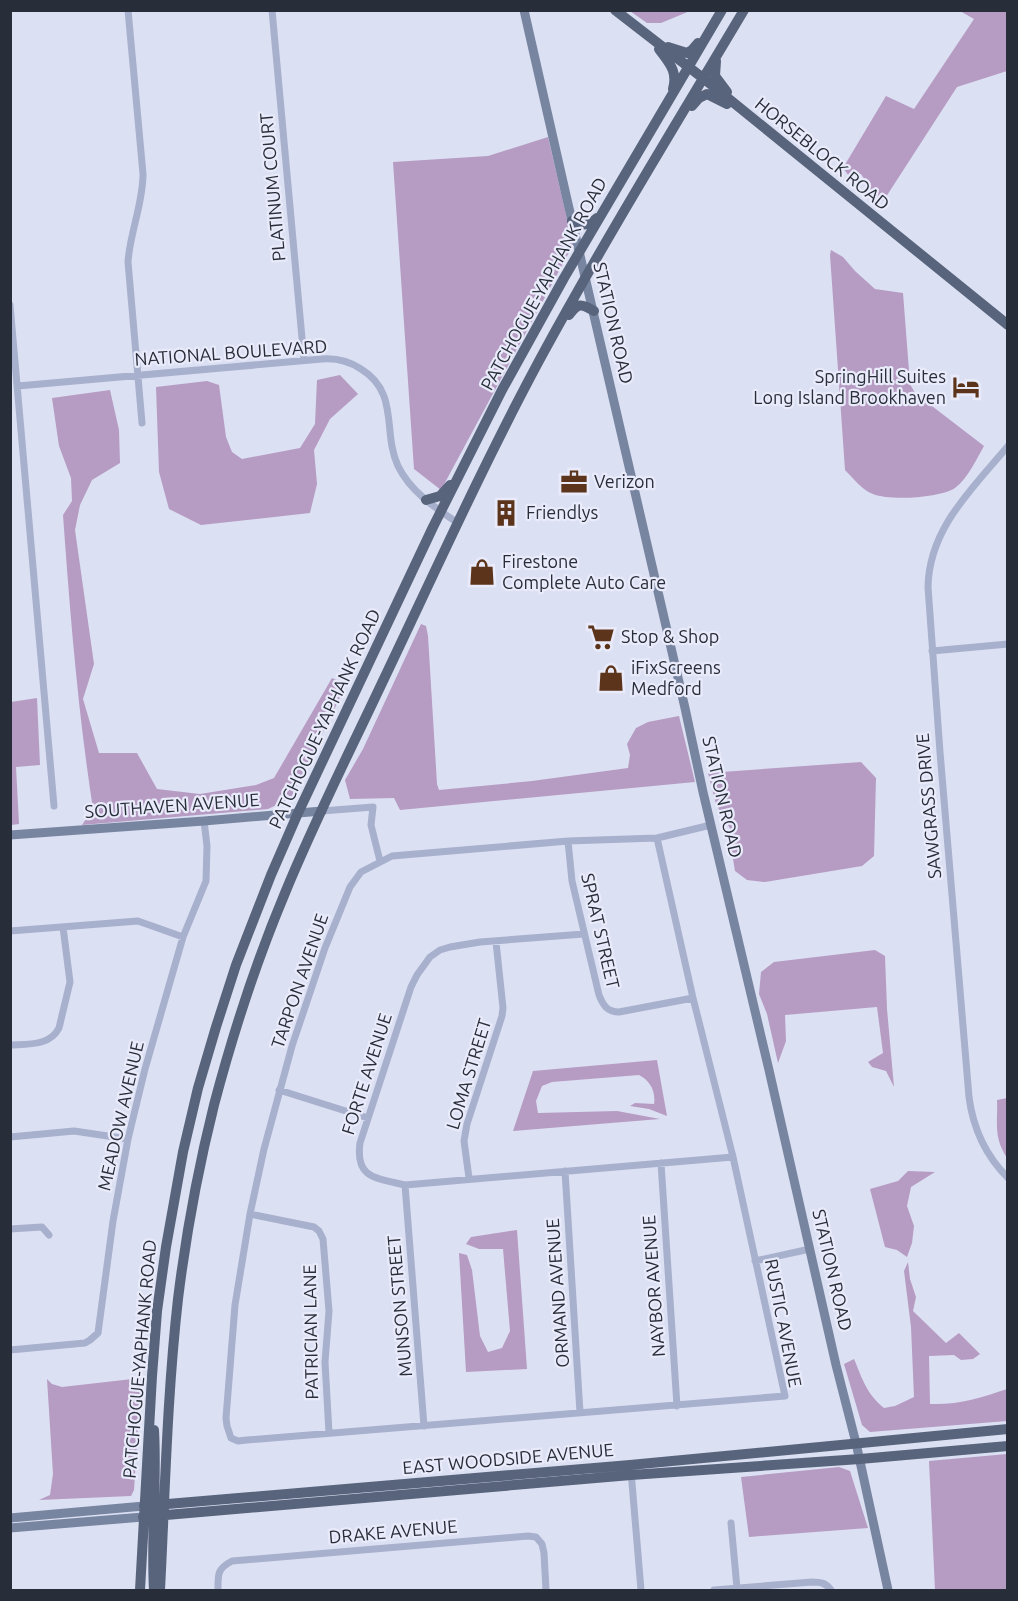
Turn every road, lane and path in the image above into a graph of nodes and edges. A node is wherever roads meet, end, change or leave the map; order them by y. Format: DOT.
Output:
graph roads {
  1 [pos="128,10"];
  2 [pos="272,10"];
  3 [pos="524,10"];
  4 [pos="615,10"];
  5 [pos="722,10"];
  6 [pos="744,10"];
  7 [pos="712,27"];
  8 [pos="656,42"];
  9 [pos="716,58"];
  10 [pos="688,68"];
  11 [pos="703,79"];
  12 [pos="669,99"];
  13 [pos="744,112"];
  14 [pos="678,122"];
  15 [pos="602,214"];
  16 [pos="572,221"];
  17 [pos="580,251"];
  18 [pos="586,277"];
  19 [pos="10,305"];
  20 [pos="594,311"];
  21 [pos="1008,325"];
  22 [pos="554,335"];
  23 [pos="304,360"];
  24 [pos="138,376"];
  25 [pos="18,386"];
  26 [pos="142,423"];
  27 [pos="1008,446"];
  28 [pos="464,465"];
  29 [pos="426,500"];
  30 [pos="441,512"];
  31 [pos="458,523"];
  32 [pos="1008,644"];
  33 [pos="932,651"];
  34 [pos="54,806"];
  35 [pos="322,811"];
  36 [pos="298,813"];
  37 [pos="204,821"];
  38 [pos="711,825"];
  39 [pos="10,835"];
  40 [pos="657,838"];
  41 [pos="568,841"];
  42 [pos="380,861"];
  43 [pos="63,927"];
  44 [pos="10,931"];
  45 [pos="584,933"];
  46 [pos="183,937"];
  47 [pos="496,942"];
  48 [pos="693,998"];
  49 [pos="10,1045"];
  50 [pos="279,1090"];
  51 [pos="368,1118"];
  52 [pos="10,1137"];
  53 [pos="128,1139"];
  54 [pos="733,1156"];
  55 [pos="661,1163"];
  56 [pos="565,1171"];
  57 [pos="469,1178"];
  58 [pos="1008,1178"];
  59 [pos="405,1185"];
  60 [pos="250,1214"];
  61 [pos="10,1229"];
  62 [pos="49,1235"];
  63 [pos="810,1249"];
  64 [pos="755,1261"];
  65 [pos="10,1350"];
  66 [pos="676,1406"];
  67 [pos="580,1412"];
  68 [pos="424,1426"];
  69 [pos="1008,1429"];
  70 [pos="329,1433"];
  71 [pos="247,1440"];
  72 [pos="856,1443"];
  73 [pos="1008,1446"];
  74 [pos="860,1459"];
  75 [pos="631,1470"];
  76 [pos="154,1510"];
  77 [pos="10,1518"];
  78 [pos="731,1523"];
  79 [pos="10,1528"];
  80 [pos="737,1588"];
  81 [pos="140,1590"];
  82 [pos="154,1590"];
  83 [pos="160,1590"];
  84 [pos="218,1590"];
  85 [pos="546,1590"];
  86 [pos="641,1590"];
  87 [pos="714,1590"];
  88 [pos="831,1590"];
  89 [pos="888,1590"];
  1 -- 24 [label="street"];
  2 -- 23 [label="street, PLATINUM COURT"];
  3 -- 16 [label="main road, STATION ROAD"];
  4 -- 8 [label="main road, HORSEBLOCK ROAD"];
  5 -- 7 [label="main road, PATCHOGUE-YAPHANK ROAD"];
  6 -- 9 [label="main road, PATCHOGUE-YAPHANK ROAD"];
  7 -- 8 [label="main road"];
  7 -- 10 [label="main road, PATCHOGUE-YAPHANK ROAD"];
  8 -- 10 [label="main road, HORSEBLOCK ROAD"];
  8 -- 12 [label="main road"];
  9 -- 11 [label="main road, PATCHOGUE-YAPHANK ROAD"];
  9 -- 13 [label="main road"];
  10 -- 11 [label="main road, HORSEBLOCK ROAD"];
  10 -- 12 [label="main road, PATCHOGUE-YAPHANK ROAD"];
  11 -- 13 [label="main road, HORSEBLOCK ROAD"];
  11 -- 14 [label="main road, PATCHOGUE-YAPHANK ROAD"];
  12 -- 15 [label="main road, PATCHOGUE-YAPHANK ROAD"];
  13 -- 14 [label="main road"];
  13 -- 21 [label="main road, HORSEBLOCK ROAD"];
  14 -- 18 [label="main road, PATCHOGUE-YAPHANK ROAD"];
  15 -- 16 [label="main road"];
  15 -- 17 [label="main road, PATCHOGUE-YAPHANK ROAD"];
  16 -- 17 [label="main road, STATION ROAD"];
  17 -- 18 [label="main road, STATION ROAD"];
  17 -- 28 [label="main road, PATCHOGUE-YAPHANK ROAD"];
  18 -- 20 [label="main road, STATION ROAD"];
  18 -- 22 [label="main road, PATCHOGUE-YAPHANK ROAD"];
  19 -- 25 [label="street"];
  20 -- 22 [label="main road"];
  20 -- 38 [label="main road, STATION ROAD"];
  22 -- 31 [label="main road, PATCHOGUE-YAPHANK ROAD"];
  23 -- 24 [label="street, NATIONAL BOULEVARD"];
  23 -- 29 [label="street, NATIONAL BOULEVARD"];
  24 -- 25 [label="street, NATIONAL BOULEVARD"];
  24 -- 26 [label="street"];
  25 -- 34 [label="street"];
  27 -- 33 [label="street, SAWGRASS DRIVE"];
  28 -- 29 [label="main road"];
  28 -- 30 [label="main road, PATCHOGUE-YAPHANK ROAD"];
  29 -- 30 [label="street, NATIONAL BOULEVARD"];
  30 -- 31 [label="street, NATIONAL BOULEVARD"];
  30 -- 36 [label="main road, PATCHOGUE-YAPHANK ROAD"];
  31 -- 35 [label="main road, PATCHOGUE-YAPHANK ROAD"];
  32 -- 33 [label="street"];
  33 -- 58 [label="street, SAWGRASS DRIVE"];
  35 -- 36 [label="main road, SOUTHAVEN AVENUE"];
  35 -- 42 [label="street, SOUTHAVEN AVENUE"];
  35 -- 76 [label="main road, PATCHOGUE-YAPHANK ROAD"];
  36 -- 37 [label="main road, SOUTHAVEN AVENUE"];
  36 -- 76 [label="main road, PATCHOGUE-YAPHANK ROAD"];
  37 -- 39 [label="main road, SOUTHAVEN AVENUE"];
  37 -- 46 [label="street, MEADOW AVENUE"];
  38 -- 40 [label="street, TARPON AVENUE"];
  38 -- 63 [label="main road, STATION ROAD"];
  40 -- 41 [label="street, TARPON AVENUE"];
  40 -- 48 [label="street, RUSTIC AVENUE"];
  41 -- 42 [label="street, TARPON AVENUE"];
  41 -- 45 [label="street, SPRAT STREET"];
  42 -- 50 [label="street, TARPON AVENUE"];
  43 -- 44 [label="street"];
  43 -- 46 [label="street"];
  43 -- 49 [label="street"];
  45 -- 47 [label="street, FORTE AVENUE"];
  45 -- 48 [label="street, SPRAT STREET"];
  46 -- 53 [label="street, MEADOW AVENUE"];
  47 -- 51 [label="street, FORTE AVENUE"];
  47 -- 57 [label="street, LOMA STREET"];
  48 -- 54 [label="street, RUSTIC AVENUE"];
  50 -- 51 [label="street"];
  50 -- 60 [label="street, TARPON AVENUE"];
  51 -- 59 [label="street, FORTE AVENUE"];
  52 -- 53 [label="street"];
  53 -- 65 [label="street, MEADOW AVENUE"];
  54 -- 55 [label="street, FORTE AVENUE"];
  54 -- 64 [label="street, RUSTIC AVENUE"];
  55 -- 56 [label="street, FORTE AVENUE"];
  55 -- 66 [label="street, NAYBOR AVENUE"];
  56 -- 57 [label="street, FORTE AVENUE"];
  56 -- 67 [label="street, ORMAND AVENUE"];
  57 -- 59 [label="street, FORTE AVENUE"];
  59 -- 68 [label="street, MUNSON STREET"];
  60 -- 70 [label="street, PATRICIAN LANE"];
  60 -- 71 [label="street, TARPON AVENUE"];
  61 -- 62 [label="street"];
  63 -- 64 [label="street"];
  63 -- 72 [label="main road, STATION ROAD"];
  64 -- 66 [label="street, RUSTIC AVENUE"];
  66 -- 67 [label="street, RUSTIC AVENUE"];
  67 -- 68 [label="street, RUSTIC AVENUE"];
  68 -- 70 [label="street, RUSTIC AVENUE"];
  69 -- 72 [label="main road, EAST WOODSIDE AVENUE"];
  70 -- 71 [label="street, RUSTIC AVENUE"];
  72 -- 74 [label="main road, STATION ROAD"];
  72 -- 75 [label="main road, EAST WOODSIDE AVENUE"];
  73 -- 74 [label="main road, EAST WOODSIDE AVENUE"];
  74 -- 75 [label="main road, EAST WOODSIDE AVENUE"];
  74 -- 89 [label="main road, STATION ROAD"];
  75 -- 76 [label="main road, EAST WOODSIDE AVENUE"];
  75 -- 86 [label="street"];
  76 -- 77 [label="main road, EAST WOODSIDE AVENUE"];
  76 -- 79 [label="main road, EAST WOODSIDE AVENUE"];
  76 -- 81 [label="main road"];
  76 -- 82 [label="main road"];
  76 -- 83 [label="main road"];
  78 -- 80 [label="street"];
  80 -- 87 [label="street"];
  80 -- 88 [label="street"];
  84 -- 85 [label="street, DRAKE AVENUE"];
}
